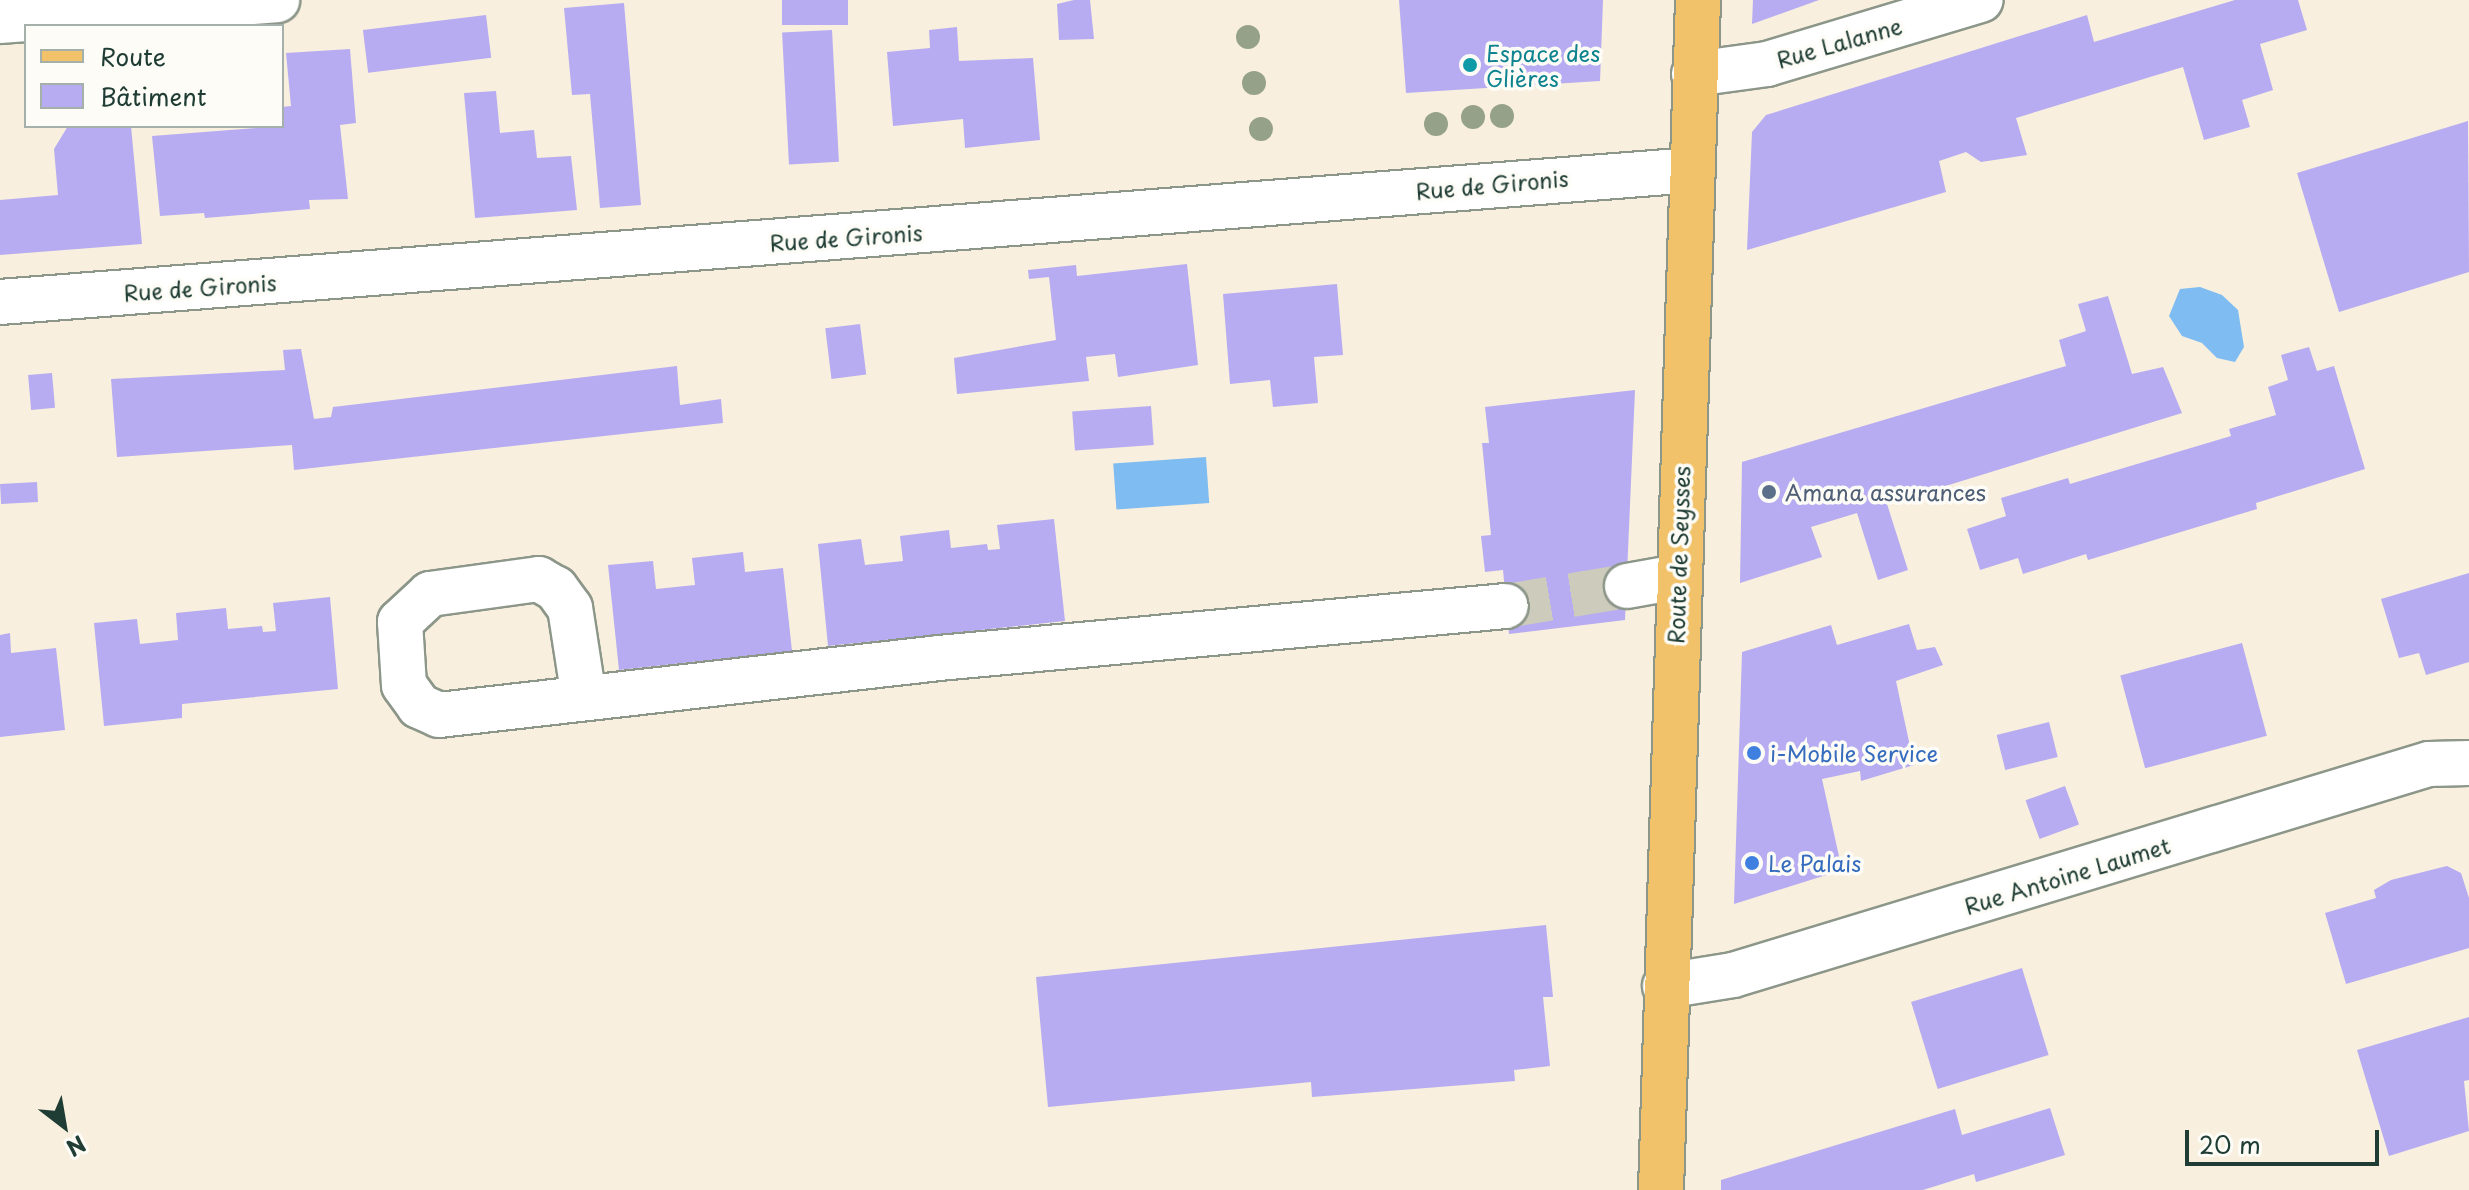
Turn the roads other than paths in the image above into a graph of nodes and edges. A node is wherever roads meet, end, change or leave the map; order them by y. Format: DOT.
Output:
graph roads {
  1 [pos="277,0"];
  2 [pos="1698,0"];
  3 [pos="1981,0"];
  4 [pos="0,21"];
  5 [pos="1694,74"];
  6 [pos="1691,170"];
  7 [pos="0,302"];
  8 [pos="1677,577"];
  9 [pos="1627,586"];
  10 [pos="1506,606"];
  11 [pos="584,698"];
  12 [pos="2469,763"];
  13 [pos="1665,986"];
  14 [pos="1660,1110"];
  15 [pos="1653,1190"];
  16 [pos="1661,1190"];
  1 -- 4 [label="street"];
  2 -- 5 [label="main road, Route de Seysses"];
  3 -- 5 [label="street, Rue Lalanne"];
  5 -- 6 [label="main road, Route de Seysses"];
  6 -- 7 [label="street, Rue de Gironis"];
  6 -- 8 [label="main road, Route de Seysses"];
  8 -- 9 [label="street"];
  8 -- 13 [label="main road, Route de Seysses"];
  10 -- 11 [label="street"];
  12 -- 13 [label="street, Rue Antoine Laumet"];
  13 -- 14 [label="main road, Route de Seysses"];
  14 -- 15 [label="main road, Route de Seysses"];
  14 -- 16 [label="main road, Route de Seysses"];
}
